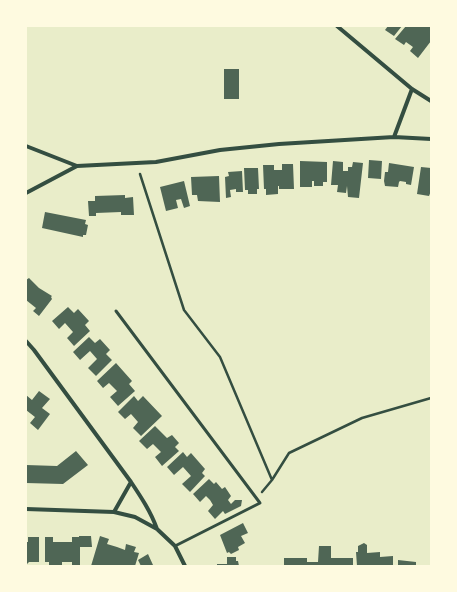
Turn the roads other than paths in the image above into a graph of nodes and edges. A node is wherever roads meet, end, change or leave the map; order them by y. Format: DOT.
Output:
graph roads {
  1 [pos="337,26"];
  2 [pos="412,89"];
  3 [pos="431,101"];
  4 [pos="394,137"];
  5 [pos="431,139"];
  6 [pos="26,146"];
  7 [pos="77,166"];
  8 [pos="26,192"];
  9 [pos="116,312"];
  10 [pos="26,341"];
  11 [pos="131,482"];
  12 [pos="26,509"];
  13 [pos="114,512"];
  14 [pos="157,529"];
  15 [pos="175,546"];
  16 [pos="185,566"];
  1 -- 2 [label="street"];
  2 -- 3 [label="street"];
  2 -- 4 [label="street"];
  4 -- 5 [label="street"];
  4 -- 7 [label="street"];
  6 -- 7 [label="street"];
  7 -- 8 [label="street"];
  9 -- 15 [label="lane"];
  10 -- 11 [label="street"];
  11 -- 13 [label="street"];
  11 -- 14 [label="street"];
  12 -- 13 [label="street"];
  13 -- 14 [label="street"];
  14 -- 15 [label="street"];
  15 -- 16 [label="street"];
}
